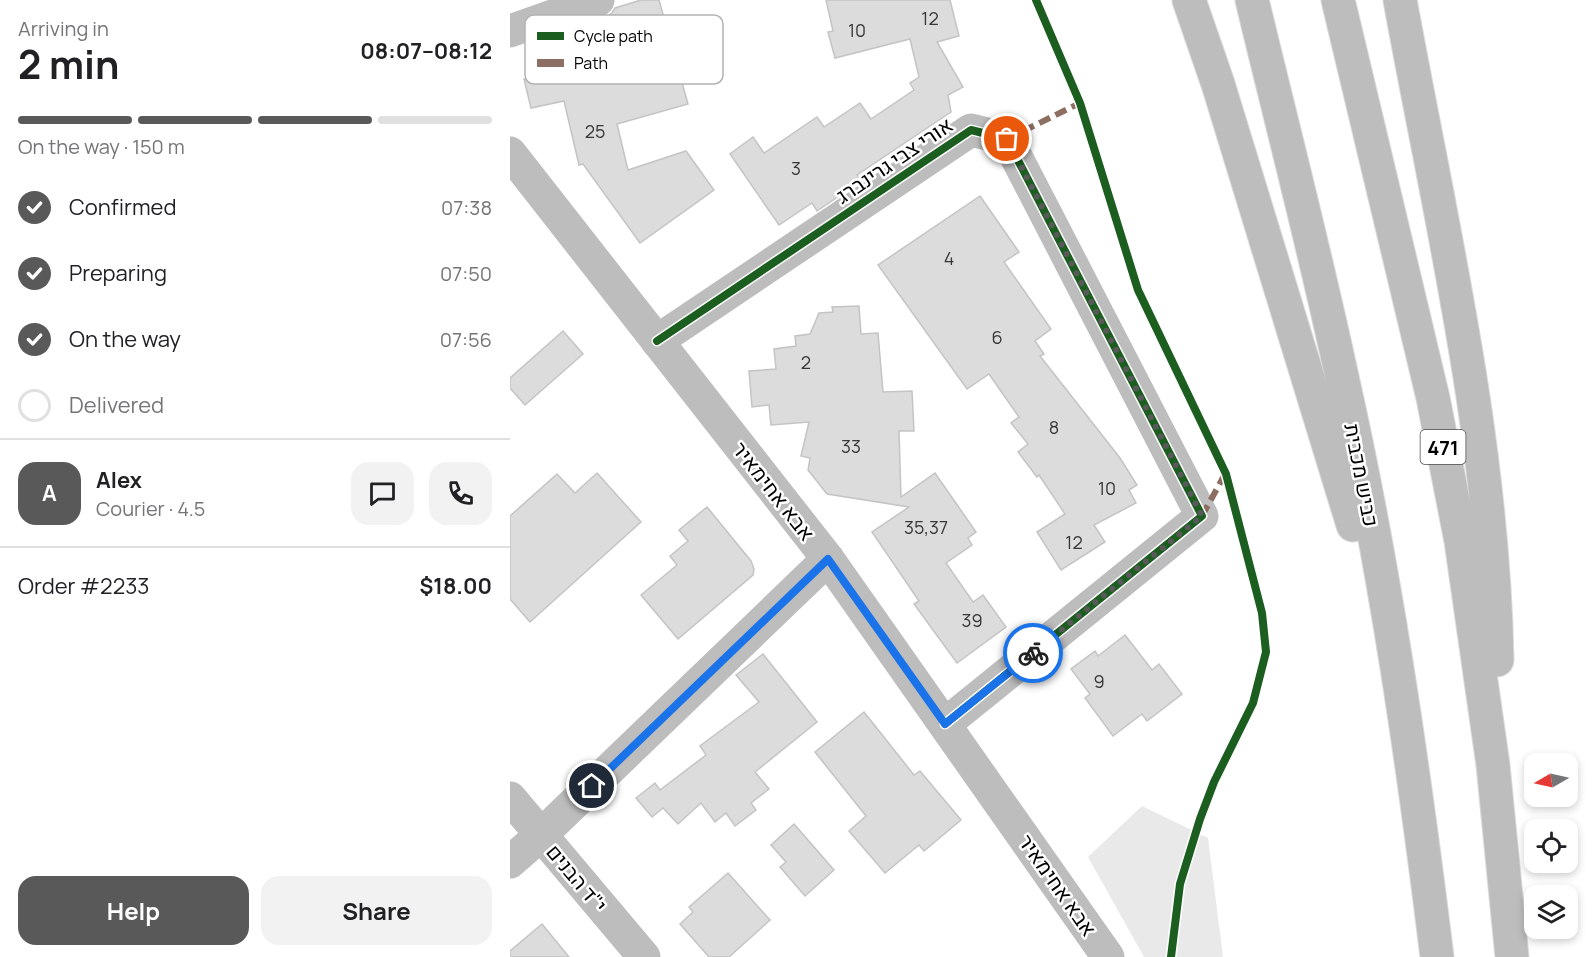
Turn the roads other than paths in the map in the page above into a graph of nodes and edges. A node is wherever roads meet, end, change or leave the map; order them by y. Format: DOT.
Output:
graph roads {
  1 [pos="598,0"];
  2 [pos="1189,0"];
  3 [pos="1252,0"];
  4 [pos="1338,0"];
  5 [pos="1400,0"];
  6 [pos="555,15"];
  7 [pos="525,26"];
  8 [pos="510,31"];
  9 [pos="510,153"];
  10 [pos="657,341"];
  11 [pos="828,559"];
  12 [pos="1399,676"];
  13 [pos="945,724"];
  14 [pos="510,798"];
  15 [pos="541,835"];
  16 [pos="1502,854"];
  17 [pos="510,862"];
  18 [pos="644,957"];
  19 [pos="1108,957"];
  20 [pos="1437,957"];
  21 [pos="1512,957"];
  1 -- 6 [label="main road"];
  2 -- 12 [label="main road"];
  3 -- 12 [label="main road, כביש מכבית"];
  4 -- 16 [label="main road, 471"];
  5 -- 16 [label="main road"];
  7 -- 8 [label="main road"];
  9 -- 10 [label="main road, אבא אחימאיר"];
  10 -- 11 [label="main road, אבא אחימאיר"];
  10 -- 13 [label="main road, אורי צבי גרינברג"];
  11 -- 13 [label="main road, אבא אחימאיר"];
  11 -- 15 [label="main road"];
  12 -- 20 [label="main road, כביש מכבית"];
  13 -- 19 [label="main road, אבא אחימאיר"];
  14 -- 15 [label="main road, י\"ד הבנים"];
  15 -- 17 [label="main road"];
  15 -- 18 [label="main road, י\"ד הבנים"];
  16 -- 21 [label="main road, 471"];
}
